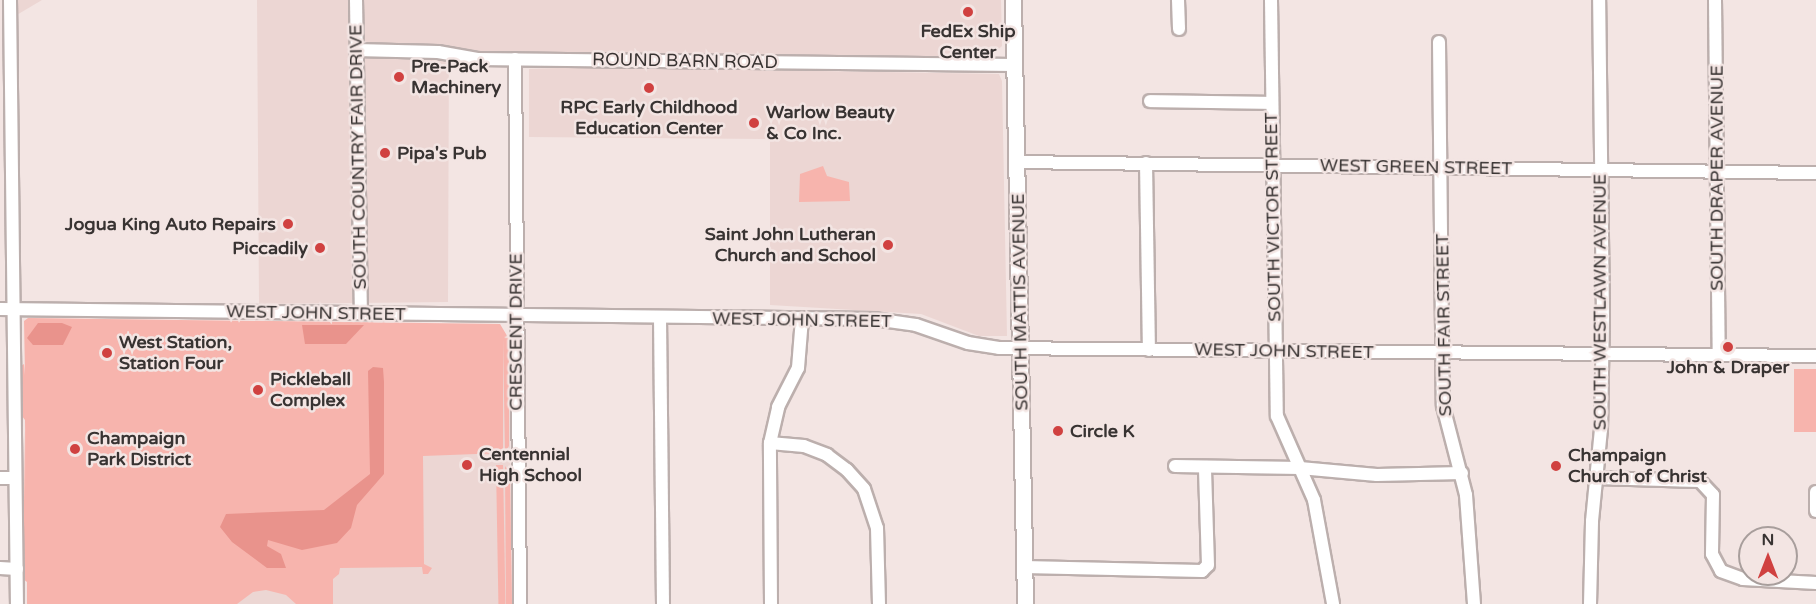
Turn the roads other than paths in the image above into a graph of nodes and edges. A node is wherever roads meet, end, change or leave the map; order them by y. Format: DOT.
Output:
graph roads {
  1 [pos="10,0"];
  2 [pos="356,0"];
  3 [pos="1013,0"];
  4 [pos="1178,0"];
  5 [pos="1271,0"];
  6 [pos="1599,0"];
  7 [pos="1715,0"];
  8 [pos="1179,29"];
  9 [pos="1439,42"];
  10 [pos="356,50"];
  11 [pos="515,59"];
  12 [pos="5,60"];
  13 [pos="1014,65"];
  14 [pos="1150,101"];
  15 [pos="1271,103"];
  16 [pos="1016,162"];
  17 [pos="1146,164"];
  18 [pos="1271,165"];
  19 [pos="1441,167"];
  20 [pos="1600,170"];
  21 [pos="1717,171"];
  22 [pos="1816,173"];
  23 [pos="0,309"];
  24 [pos="13,309"];
  25 [pos="361,313"];
  26 [pos="516,315"];
  27 [pos="660,317"];
  28 [pos="802,318"];
  29 [pos="1021,348"];
  30 [pos="1149,350"];
  31 [pos="1275,351"];
  32 [pos="1443,353"];
  33 [pos="1601,355"];
  34 [pos="1719,356"];
  35 [pos="1816,356"];
  36 [pos="770,443"];
  37 [pos="1175,466"];
  38 [pos="1205,467"];
  39 [pos="1300,468"];
  40 [pos="1462,473"];
  41 [pos="0,478"];
  42 [pos="15,478"];
  43 [pos="1597,478"];
  44 [pos="1816,492"];
  45 [pos="1816,512"];
  46 [pos="1024,567"];
  47 [pos="0,568"];
  48 [pos="17,569"];
  49 [pos="1816,583"];
  50 [pos="17,604"];
  51 [pos="520,604"];
  52 [pos="663,604"];
  53 [pos="771,604"];
  54 [pos="879,604"];
  55 [pos="1024,604"];
  56 [pos="1332,604"];
  57 [pos="1474,604"];
  58 [pos="1590,604"];
  1 -- 12 [label="street"];
  2 -- 10 [label="street, SOUTH COUNTRY FAIR DRIVE"];
  3 -- 13 [label="main road, SOUTH MATTIS AVENUE"];
  4 -- 8 [label="street"];
  5 -- 15 [label="street, SOUTH VICTOR STREET"];
  6 -- 20 [label="street, SOUTH WESTLAWN AVENUE"];
  7 -- 21 [label="street, SOUTH DRAPER AVENUE"];
  9 -- 19 [label="street, SOUTH FAIR STREET"];
  10 -- 11 [label="street, ROUND BARN ROAD"];
  10 -- 25 [label="street, SOUTH COUNTRY FAIR DRIVE"];
  11 -- 13 [label="street, ROUND BARN ROAD"];
  11 -- 26 [label="street, CRESCENT DRIVE"];
  12 -- 24 [label="street"];
  13 -- 16 [label="main road, SOUTH MATTIS AVENUE"];
  14 -- 15 [label="street"];
  15 -- 18 [label="street, SOUTH VICTOR STREET"];
  16 -- 17 [label="street, WEST GREEN STREET"];
  16 -- 29 [label="main road, SOUTH MATTIS AVENUE"];
  17 -- 18 [label="street, WEST GREEN STREET"];
  17 -- 30 [label="street"];
  18 -- 19 [label="street, WEST GREEN STREET"];
  18 -- 31 [label="street, SOUTH VICTOR STREET"];
  19 -- 20 [label="street, WEST GREEN STREET"];
  19 -- 32 [label="street, SOUTH FAIR STREET"];
  20 -- 21 [label="street, WEST GREEN STREET"];
  20 -- 33 [label="street, SOUTH WESTLAWN AVENUE"];
  21 -- 22 [label="street, WEST GREEN STREET"];
  21 -- 34 [label="street, SOUTH DRAPER AVENUE"];
  23 -- 24 [label="street, WEST JOHN STREET"];
  24 -- 25 [label="street, WEST JOHN STREET"];
  24 -- 42 [label="street"];
  25 -- 26 [label="street, WEST JOHN STREET"];
  26 -- 27 [label="street, WEST JOHN STREET"];
  26 -- 51 [label="street, CRESCENT DRIVE"];
  27 -- 28 [label="street, WEST JOHN STREET"];
  27 -- 52 [label="street"];
  28 -- 29 [label="street, WEST JOHN STREET"];
  28 -- 36 [label="street"];
  29 -- 30 [label="street, WEST JOHN STREET"];
  29 -- 46 [label="main road, SOUTH MATTIS AVENUE"];
  30 -- 31 [label="street, WEST JOHN STREET"];
  31 -- 32 [label="street, WEST JOHN STREET"];
  31 -- 39 [label="street, SOUTH VICTOR STREET"];
  32 -- 33 [label="street, WEST JOHN STREET"];
  32 -- 40 [label="street, SOUTH FAIR STREET"];
  33 -- 34 [label="street, WEST JOHN STREET"];
  33 -- 43 [label="street, SOUTH WESTLAWN AVENUE"];
  34 -- 35 [label="street, WEST JOHN STREET"];
  36 -- 53 [label="street"];
  36 -- 54 [label="street"];
  37 -- 38 [label="street"];
  38 -- 39 [label="street"];
  38 -- 46 [label="street"];
  39 -- 40 [label="street"];
  39 -- 56 [label="street, SOUTH VICTOR STREET"];
  40 -- 57 [label="street, SOUTH FAIR STREET"];
  41 -- 42 [label="street"];
  42 -- 48 [label="street"];
  43 -- 49 [label="street"];
  43 -- 58 [label="street, SOUTH WESTLAWN AVENUE"];
  44 -- 45 [label="street"];
  46 -- 55 [label="main road, SOUTH MATTIS AVENUE"];
  47 -- 48 [label="street"];
  48 -- 50 [label="street"];
}
